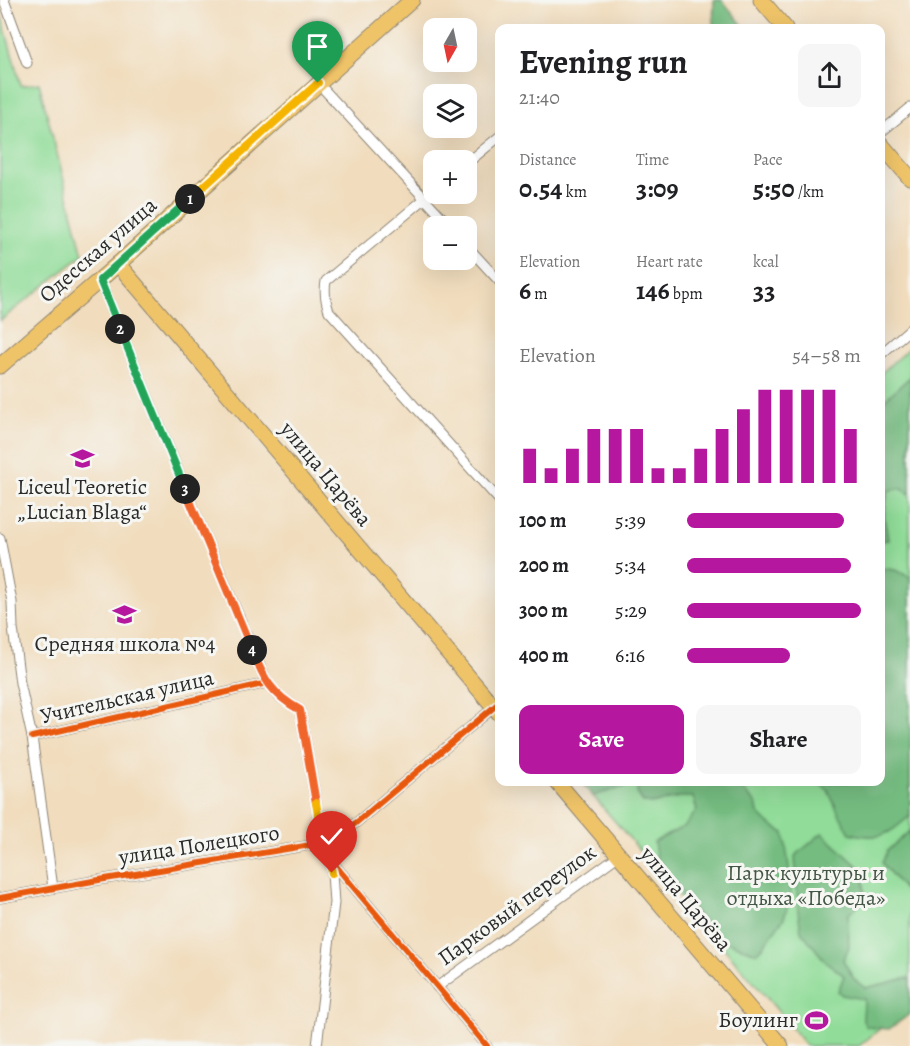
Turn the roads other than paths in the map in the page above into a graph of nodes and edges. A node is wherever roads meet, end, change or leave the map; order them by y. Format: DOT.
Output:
graph roads {
  1 [pos="4,0"];
  2 [pos="412,0"];
  3 [pos="761,0"];
  4 [pos="781,24"];
  5 [pos="27,63"];
  6 [pos="318,83"];
  7 [pos="910,108"];
  8 [pos="885,129"];
  9 [pos="495,140"];
  10 [pos="885,149"];
  11 [pos="477,155"];
  12 [pos="910,178"];
  13 [pos="423,198"];
  14 [pos="423,200"];
  15 [pos="429,204"];
  16 [pos="440,216"];
  17 [pos="477,257"];
  18 [pos="118,264"];
  19 [pos="495,277"];
  20 [pos="100,280"];
  21 [pos="910,328"];
  22 [pos="885,351"];
  23 [pos="0,366"];
  24 [pos="495,495"];
  25 [pos="0,538"];
  26 [pos="267,684"];
  27 [pos="495,704"];
  28 [pos="495,709"];
  29 [pos="32,737"];
  30 [pos="560,786"];
  31 [pos="323,843"];
  32 [pos="619,855"];
  33 [pos="329,858"];
  34 [pos="53,888"];
  35 [pos="0,898"];
  36 [pos="437,987"];
  37 [pos="317,1046"];
  38 [pos="487,1046"];
  39 [pos="781,1046"];
  1 -- 5 [label="street"];
  2 -- 6 [label="main road, Одесская улица"];
  3 -- 4 [label="main road"];
  6 -- 13 [label="street"];
  6 -- 18 [label="main road, Одесская улица"];
  7 -- 8 [label="street"];
  9 -- 11 [label="street"];
  10 -- 12 [label="main road"];
  14 -- 24 [label="street"];
  15 -- 16 [label="street"];
  17 -- 19 [label="street"];
  18 -- 20 [label="main road, Одесская улица"];
  18 -- 27 [label="main road, улица Царёва"];
  20 -- 23 [label="main road, Одесская улица"];
  20 -- 26 [label="street"];
  21 -- 22 [label="street"];
  25 -- 29 [label="street, Учительская улица"];
  26 -- 29 [label="street, Учительская улица"];
  26 -- 31 [label="street"];
  28 -- 31 [label="street, улица Полецкого"];
  29 -- 34 [label="street, Учительская улица"];
  30 -- 32 [label="main road, улица Царёва"];
  31 -- 33 [label="street"];
  31 -- 34 [label="street, улица Полецкого"];
  32 -- 36 [label="street, Парковый переулок"];
  32 -- 39 [label="main road, улица Царёва"];
  33 -- 36 [label="street"];
  33 -- 37 [label="street"];
  34 -- 35 [label="street, улица Полецкого"];
  36 -- 38 [label="street"];
}
